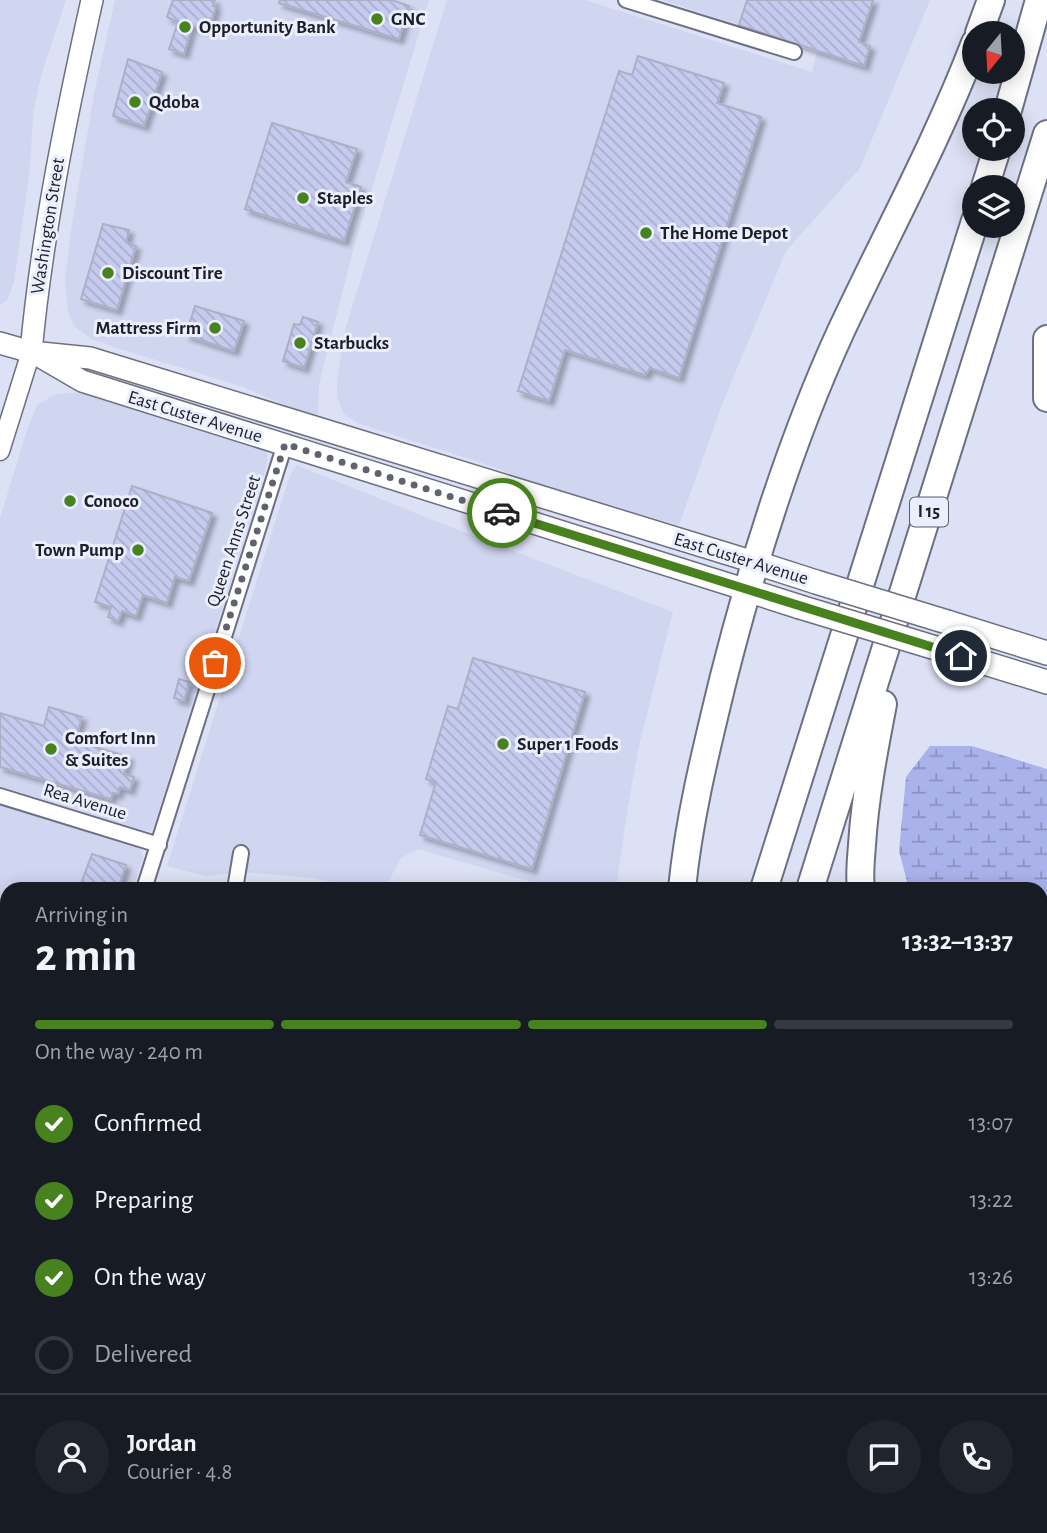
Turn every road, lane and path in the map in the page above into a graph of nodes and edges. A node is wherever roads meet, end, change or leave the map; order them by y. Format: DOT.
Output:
graph roads {
  1 [pos="92,0"];
  2 [pos="626,0"];
  3 [pos="991,0"];
  4 [pos="1039,0"];
  5 [pos="983,21"];
  6 [pos="794,52"];
  7 [pos="962,74"];
  8 [pos="1011,98"];
  9 [pos="1047,134"];
  10 [pos="970,238"];
  11 [pos="1047,339"];
  12 [pos="0,343"];
  13 [pos="31,352"];
  14 [pos="1047,398"];
  15 [pos="285,444"];
  16 [pos="0,451"];
  17 [pos="923,530"];
  18 [pos="754,562"];
  19 [pos="747,590"];
  20 [pos="1047,653"];
  21 [pos="1047,682"];
  22 [pos="0,796"];
  23 [pos="159,845"];
  24 [pos="241,853"];
  25 [pos="146,882"];
  26 [pos="236,882"];
  27 [pos="683,882"];
  28 [pos="766,882"];
  29 [pos="812,882"];
  30 [pos="860,882"];
  1 -- 13 [label="main road, Washington Street"];
  2 -- 6 [label="street"];
  3 -- 5 [label="highway"];
  4 -- 8 [label="highway"];
  7 -- 18 [label="highway"];
  9 -- 17 [label="highway, I 15"];
  10 -- 28 [label="highway, I 15"];
  11 -- 14 [label="highway"];
  12 -- 13 [label="main road, East Custer Avenue"];
  13 -- 15 [label="main road, East Custer Avenue"];
  13 -- 16 [label="street, Washington Street"];
  13 -- 18 [label="main road, East Custer Avenue"];
  15 -- 19 [label="main road, East Custer Avenue"];
  15 -- 23 [label="street, Queen Anns Street"];
  17 -- 29 [label="highway, I 15"];
  17 -- 30 [label="highway"];
  18 -- 19 [label="highway"];
  18 -- 20 [label="main road, East Custer Avenue, bridge"];
  19 -- 21 [label="main road, East Custer Avenue, bridge"];
  19 -- 27 [label="highway"];
  22 -- 23 [label="street, Rea Avenue"];
  23 -- 25 [label="street, Queen Anns Street"];
  24 -- 26 [label="street"];
}
